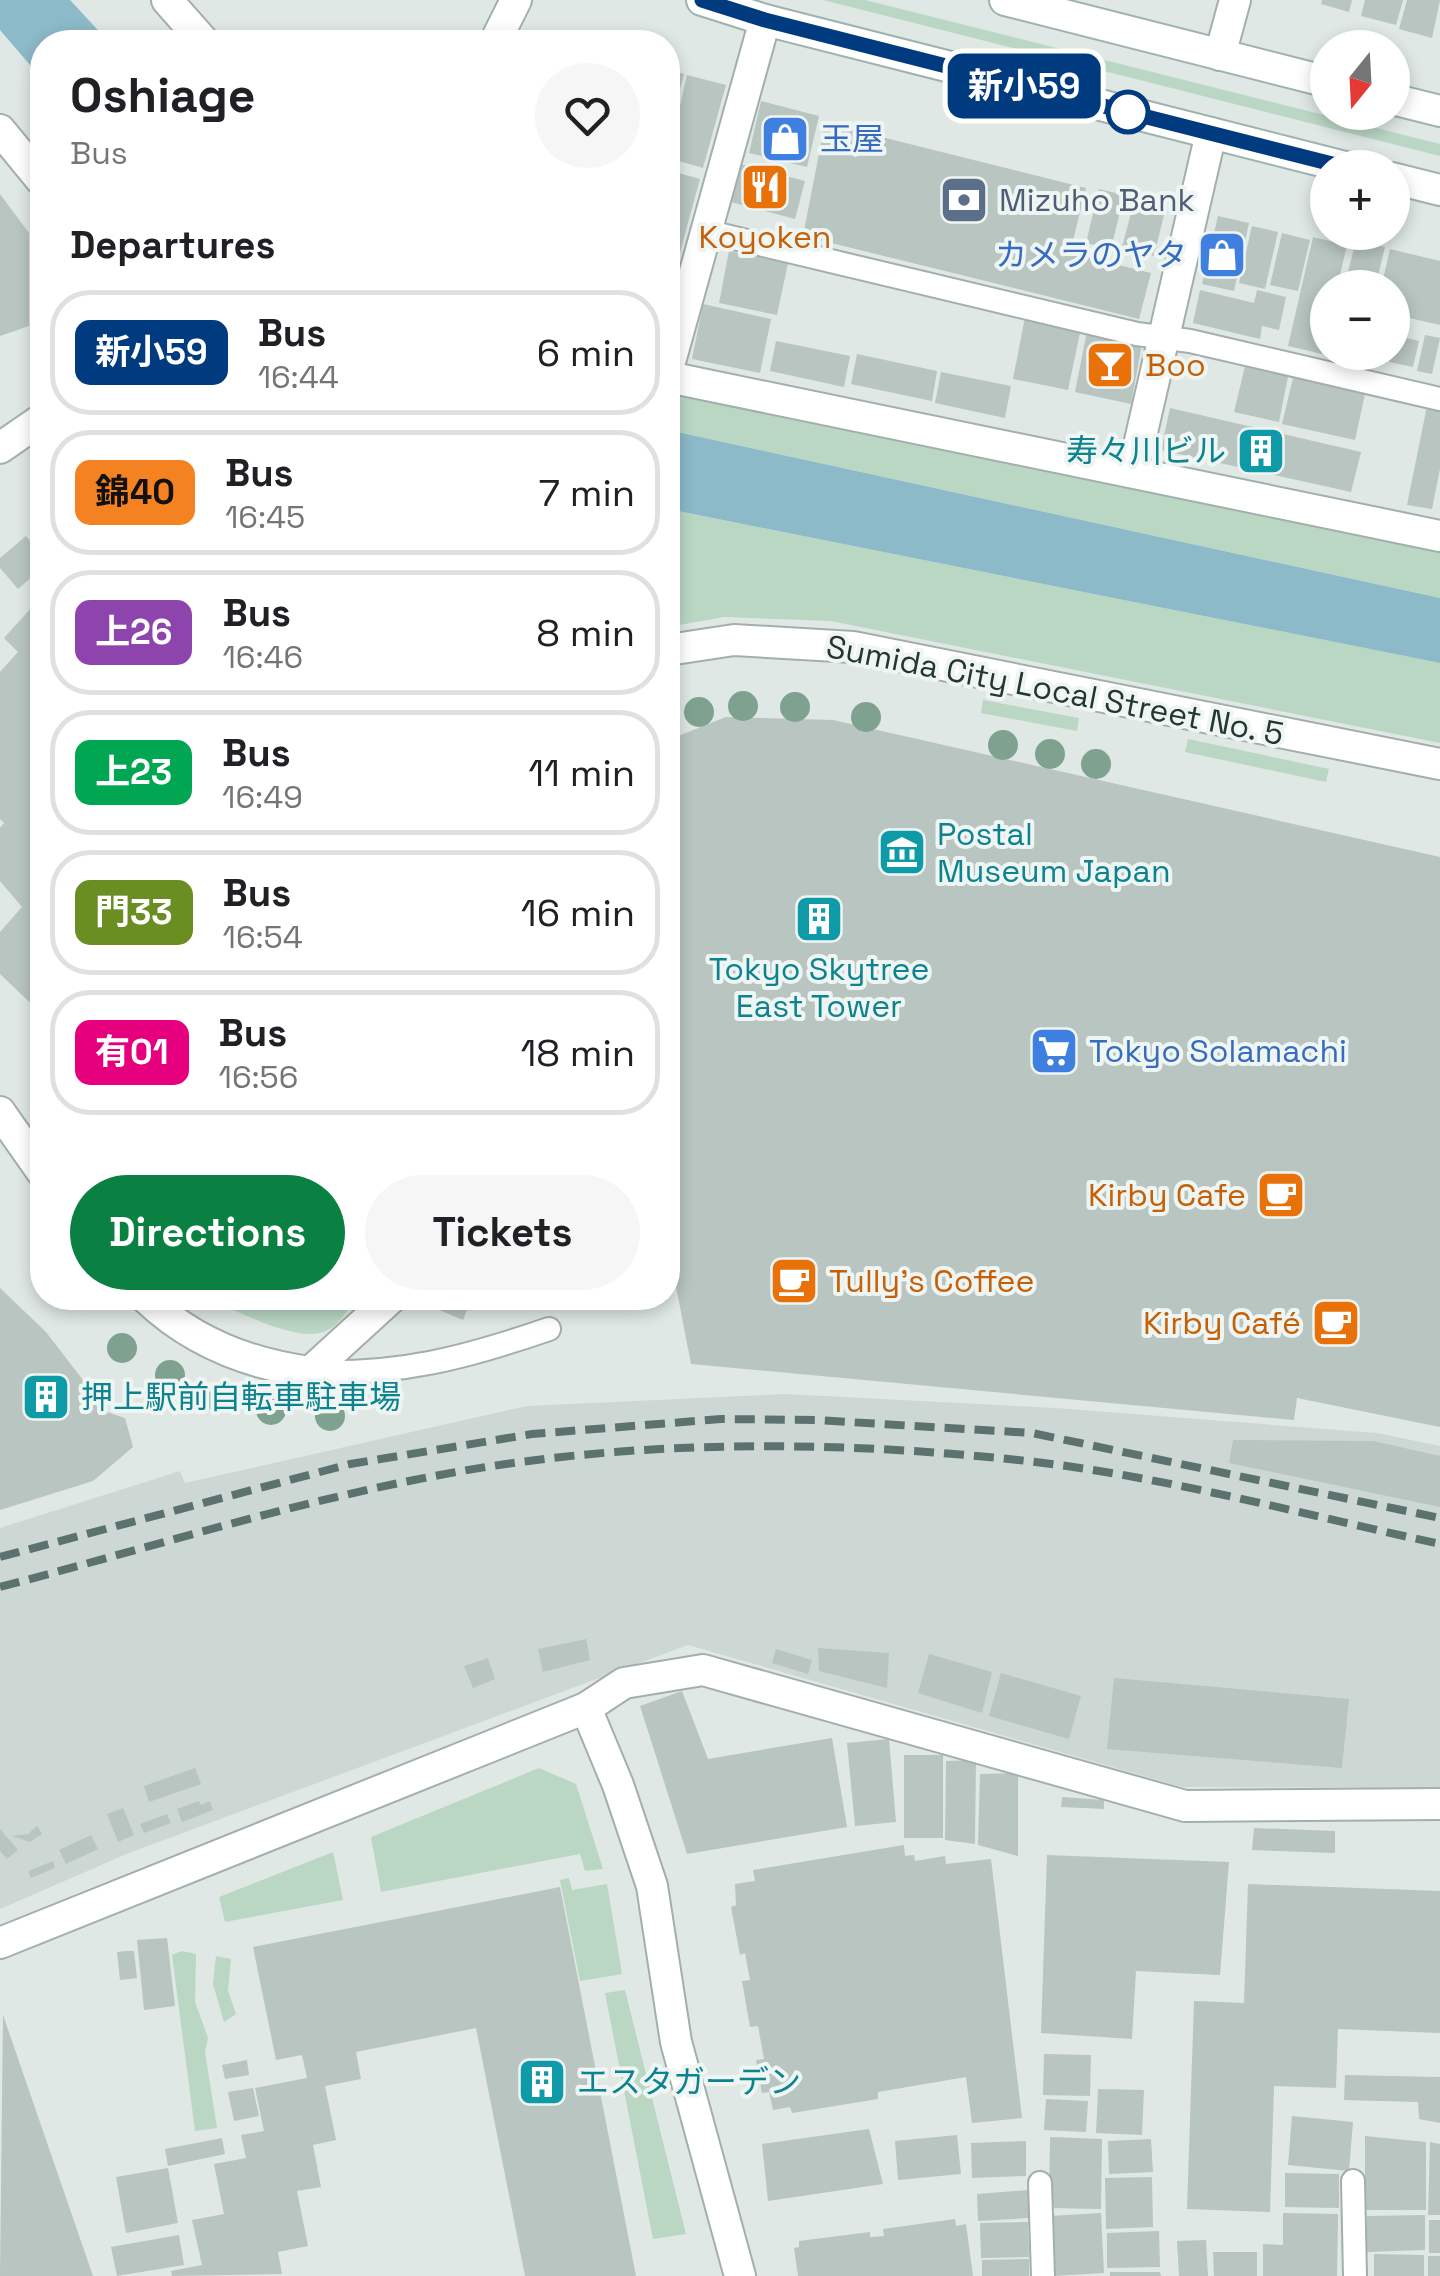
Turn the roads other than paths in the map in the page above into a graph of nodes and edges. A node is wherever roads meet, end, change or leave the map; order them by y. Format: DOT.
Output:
graph roads {
  1 [pos="167,0"];
  2 [pos="516,0"];
  3 [pos="702,0"];
  4 [pos="1005,0"];
  5 [pos="1235,0"];
  6 [pos="765,20"];
  7 [pos="193,30"];
  8 [pos="500,30"];
  9 [pos="1220,55"];
  10 [pos="1310,78"];
  11 [pos="1410,104"];
  12 [pos="1440,111"];
  13 [pos="0,130"];
  14 [pos="1211,134"];
  15 [pos="1310,159"];
  16 [pos="30,166"];
  17 [pos="1410,182"];
  18 [pos="1440,190"];
  19 [pos="705,231"];
  20 [pos="680,324"];
  21 [pos="1165,336"];
  22 [pos="680,379"];
  23 [pos="1440,399"];
  24 [pos="30,427"];
  25 [pos="0,448"];
  26 [pos="1132,471"];
  27 [pos="1440,536"];
  28 [pos="680,648"];
  29 [pos="1440,764"];
  30 [pos="0,1112"];
  31 [pos="30,1155"];
  32 [pos="167,1310"];
  33 [pos="378,1310"];
  34 [pos="550,1328"];
  35 [pos="310,1372"];
  36 [pos="586,1708"];
  37 [pos="1440,1804"];
  38 [pos="0,1943"];
  39 [pos="1353,2181"];
  40 [pos="1040,2183"];
  41 [pos="740,2276"];
  42 [pos="1042,2276"];
  43 [pos="1355,2276"];
  1 -- 7 [label="street"];
  2 -- 8 [label="street"];
  3 -- 6 [label="street"];
  4 -- 9 [label="street"];
  5 -- 9 [label="street"];
  6 -- 14 [label="street"];
  6 -- 19 [label="street"];
  9 -- 10 [label="street"];
  11 -- 12 [label="street"];
  13 -- 16 [label="street"];
  14 -- 15 [label="street"];
  14 -- 21 [label="street"];
  17 -- 18 [label="street"];
  19 -- 20 [label="street"];
  19 -- 21 [label="lane"];
  21 -- 23 [label="lane"];
  21 -- 26 [label="street"];
  22 -- 26 [label="street"];
  24 -- 25 [label="street"];
  26 -- 27 [label="street"];
  28 -- 29 [label="street, Sumida City Local Street No. 5"];
  30 -- 31 [label="street"];
  32 -- 35 [label="street"];
  33 -- 35 [label="street"];
  34 -- 35 [label="lane"];
  36 -- 37 [label="street"];
  36 -- 38 [label="street"];
  36 -- 41 [label="street"];
  39 -- 43 [label="lane"];
  40 -- 42 [label="lane"];
}
